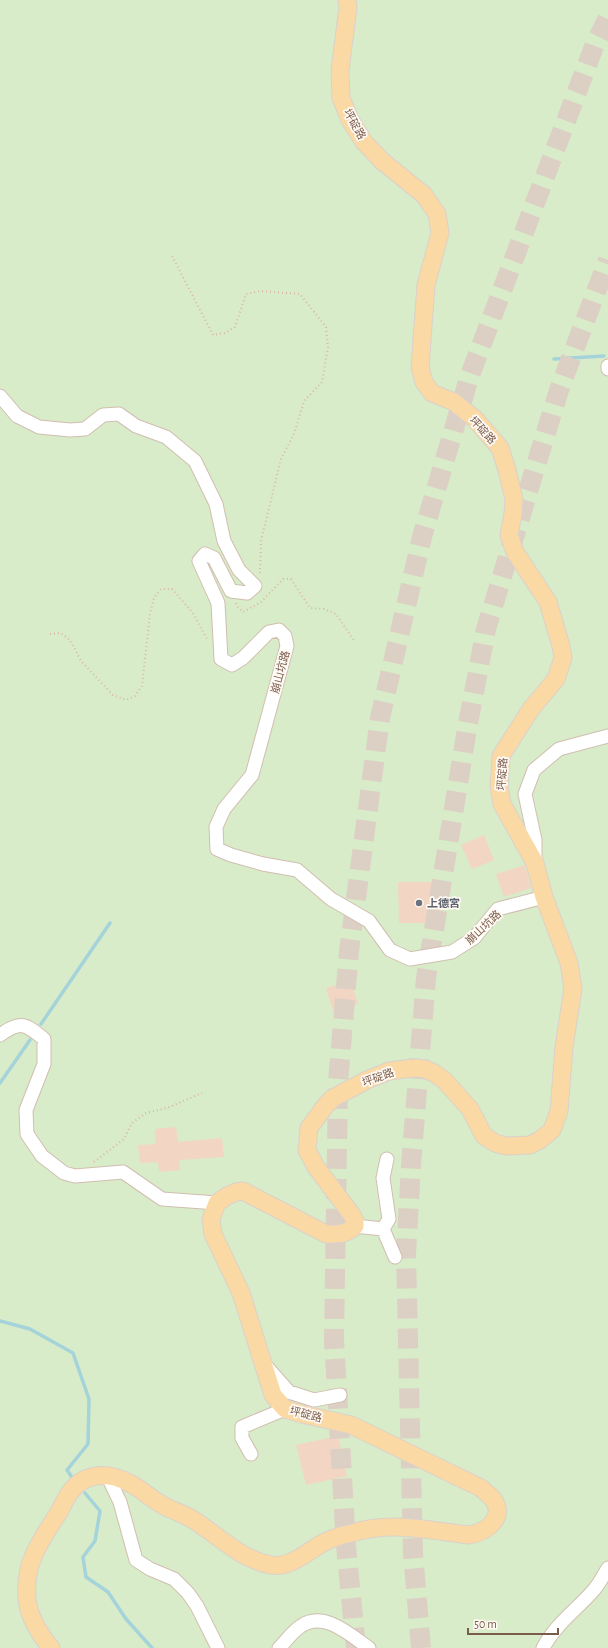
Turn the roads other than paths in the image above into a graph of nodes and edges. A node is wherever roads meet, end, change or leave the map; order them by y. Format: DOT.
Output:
graph roads {
  1 [pos="347,0"];
  2 [pos="0,396"];
  3 [pos="608,736"];
  4 [pos="535,863"];
  5 [pos="544,898"];
  6 [pos="0,1035"];
  7 [pos="387,1159"];
  8 [pos="217,1203"];
  9 [pos="354,1226"];
  10 [pos="383,1229"];
  11 [pos="395,1257"];
  12 [pos="263,1363"];
  13 [pos="340,1394"];
  14 [pos="285,1409"];
  15 [pos="251,1454"];
  16 [pos="107,1475"];
  17 [pos="608,1568"];
  18 [pos="50,1648"];
  19 [pos="218,1648"];
  20 [pos="279,1648"];
  21 [pos="369,1648"];
  22 [pos="543,1648"];
  1 -- 4 [label="main road, 坪碇路"];
  2 -- 5 [label="street, 崩山坑路"];
  3 -- 4 [label="street"];
  4 -- 5 [label="main road, 坪碇路"];
  5 -- 9 [label="main road, 坪碇路"];
  6 -- 8 [label="street"];
  7 -- 10 [label="street"];
  8 -- 9 [label="main road"];
  8 -- 12 [label="main road, 坪碇路"];
  9 -- 10 [label="street"];
  10 -- 11 [label="street"];
  12 -- 13 [label="street"];
  12 -- 14 [label="main road, 坪碇路"];
  14 -- 15 [label="street"];
  14 -- 16 [label="main road, 坪碇路"];
  16 -- 18 [label="main road"];
  16 -- 19 [label="street"];
  17 -- 22 [label="street"];
  20 -- 21 [label="street"];
}
